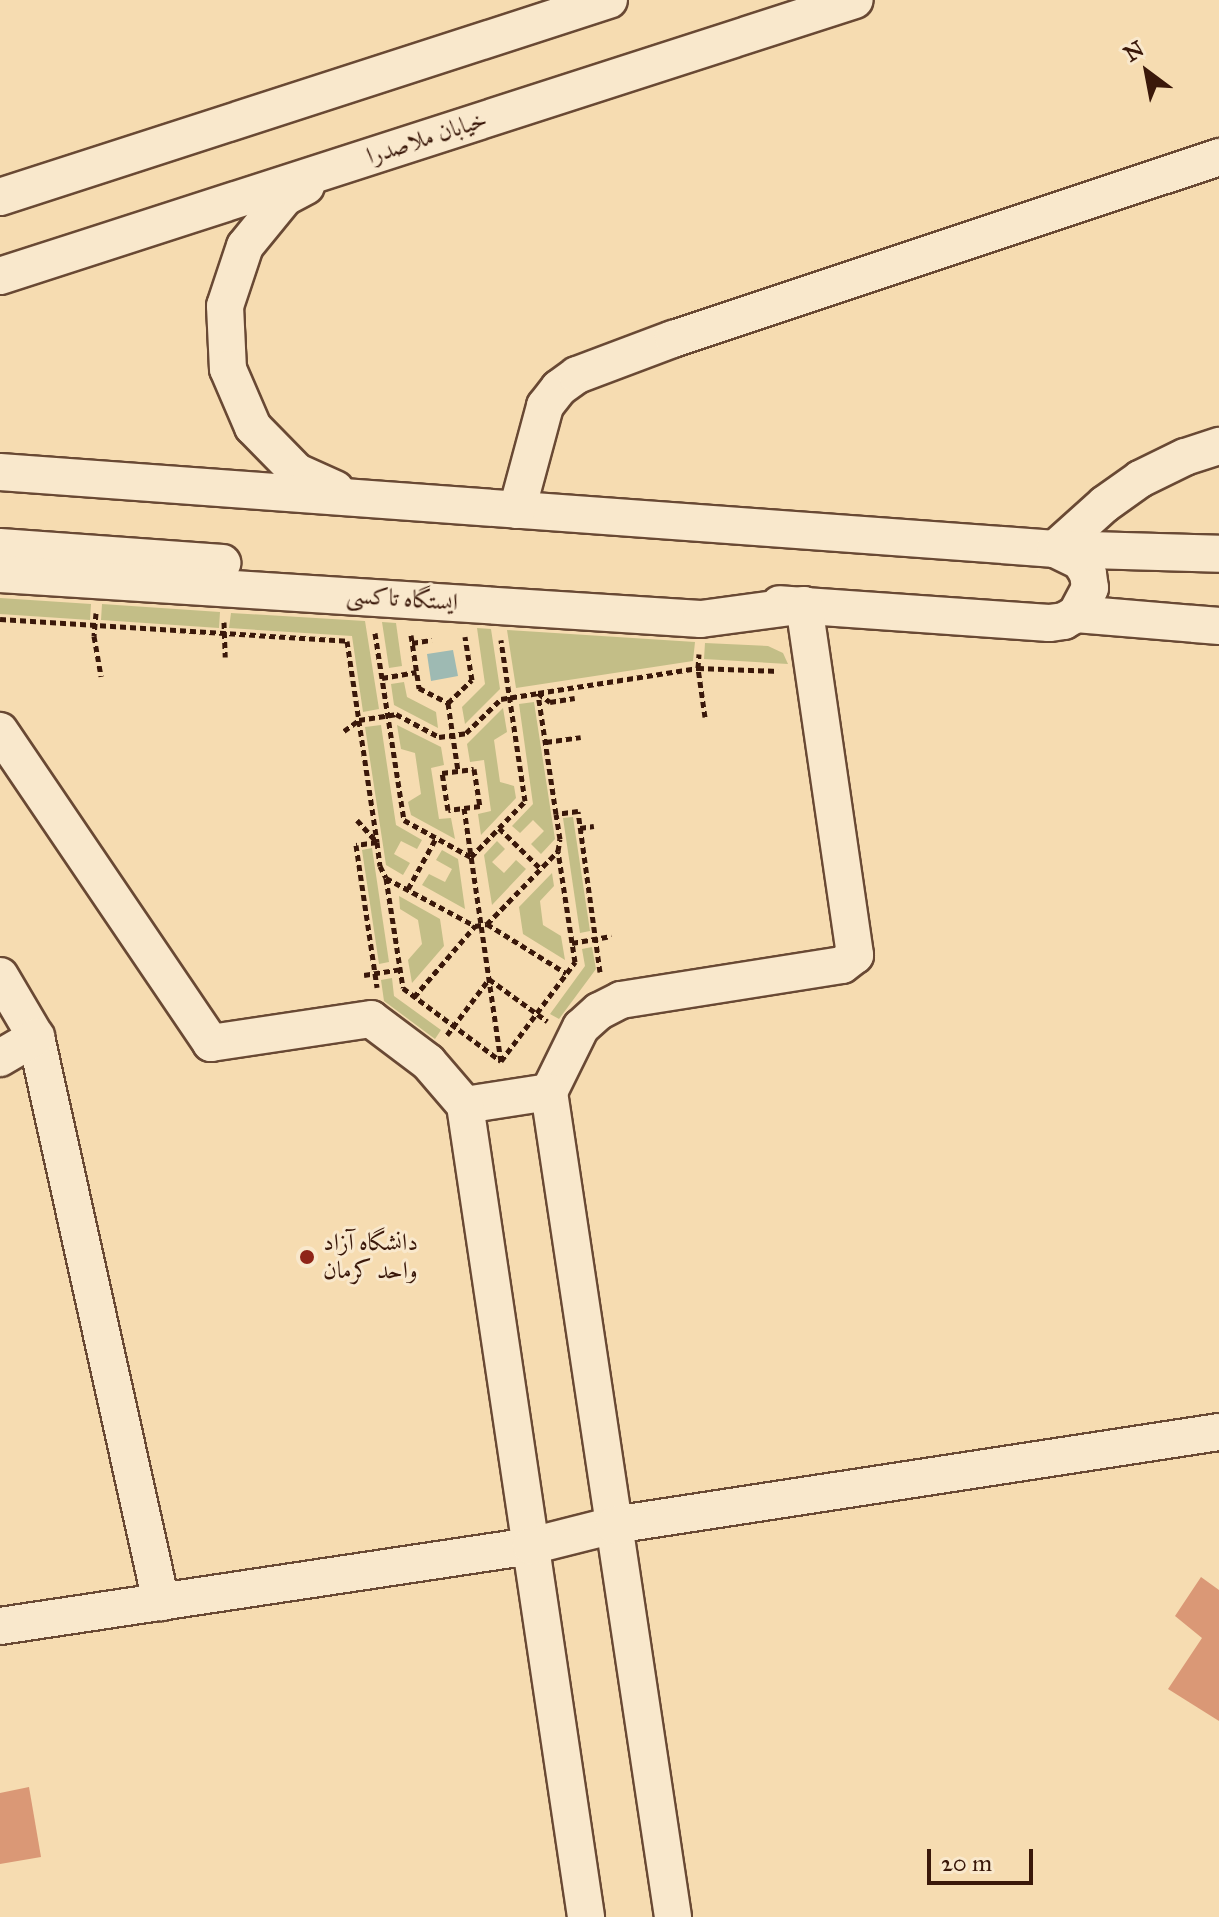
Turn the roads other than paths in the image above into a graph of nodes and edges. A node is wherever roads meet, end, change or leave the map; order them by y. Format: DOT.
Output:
graph roads {
  1 [pos="609,0"];
  2 [pos="855,0"];
  3 [pos="532,12"];
  4 [pos="1219,157"];
  5 [pos="341,166"];
  6 [pos="0,197"];
  7 [pos="0,276"];
  8 [pos="1219,446"];
  9 [pos="0,472"];
  10 [pos="354,498"];
  11 [pos="517,510"];
  12 [pos="0,547"];
  13 [pos="1055,549"];
  14 [pos="1219,554"];
  15 [pos="0,574"];
  16 [pos="804,605"];
  17 [pos="1076,614"];
  18 [pos="1219,626"];
  19 [pos="0,731"];
  20 [pos="0,977"];
  21 [pos="36,1037"];
  22 [pos="0,1058"];
  23 [pos="549,1092"];
  24 [pos="465,1105"];
  25 [pos="1219,1432"];
  26 [pos="614,1525"];
  27 [pos="531,1546"];
  28 [pos="161,1602"];
  29 [pos="0,1626"];
  30 [pos="586,1917"];
  31 [pos="673,1917"];
  1 -- 3 [label="street"];
  2 -- 5 [label="street, خیابان ملاصدرا"];
  3 -- 6 [label="street"];
  4 -- 11 [label="street"];
  5 -- 7 [label="street, خیابان ملاصدرا"];
  5 -- 10 [label="street"];
  8 -- 13 [label="street"];
  9 -- 10 [label="street"];
  10 -- 11 [label="street"];
  11 -- 13 [label="street"];
  12 -- 16 [label="street"];
  13 -- 14 [label="street"];
  13 -- 17 [label="street"];
  15 -- 16 [label="street, ایستگاه تاکسی"];
  16 -- 17 [label="street"];
  16 -- 23 [label="street"];
  17 -- 18 [label="street"];
  19 -- 24 [label="street"];
  20 -- 21 [label="street"];
  21 -- 22 [label="street"];
  21 -- 28 [label="street"];
  23 -- 24 [label="street"];
  23 -- 26 [label="street"];
  24 -- 27 [label="street"];
  25 -- 26 [label="street"];
  26 -- 27 [label="street"];
  26 -- 31 [label="street"];
  27 -- 28 [label="street"];
  27 -- 30 [label="street"];
  28 -- 29 [label="street"];
}
